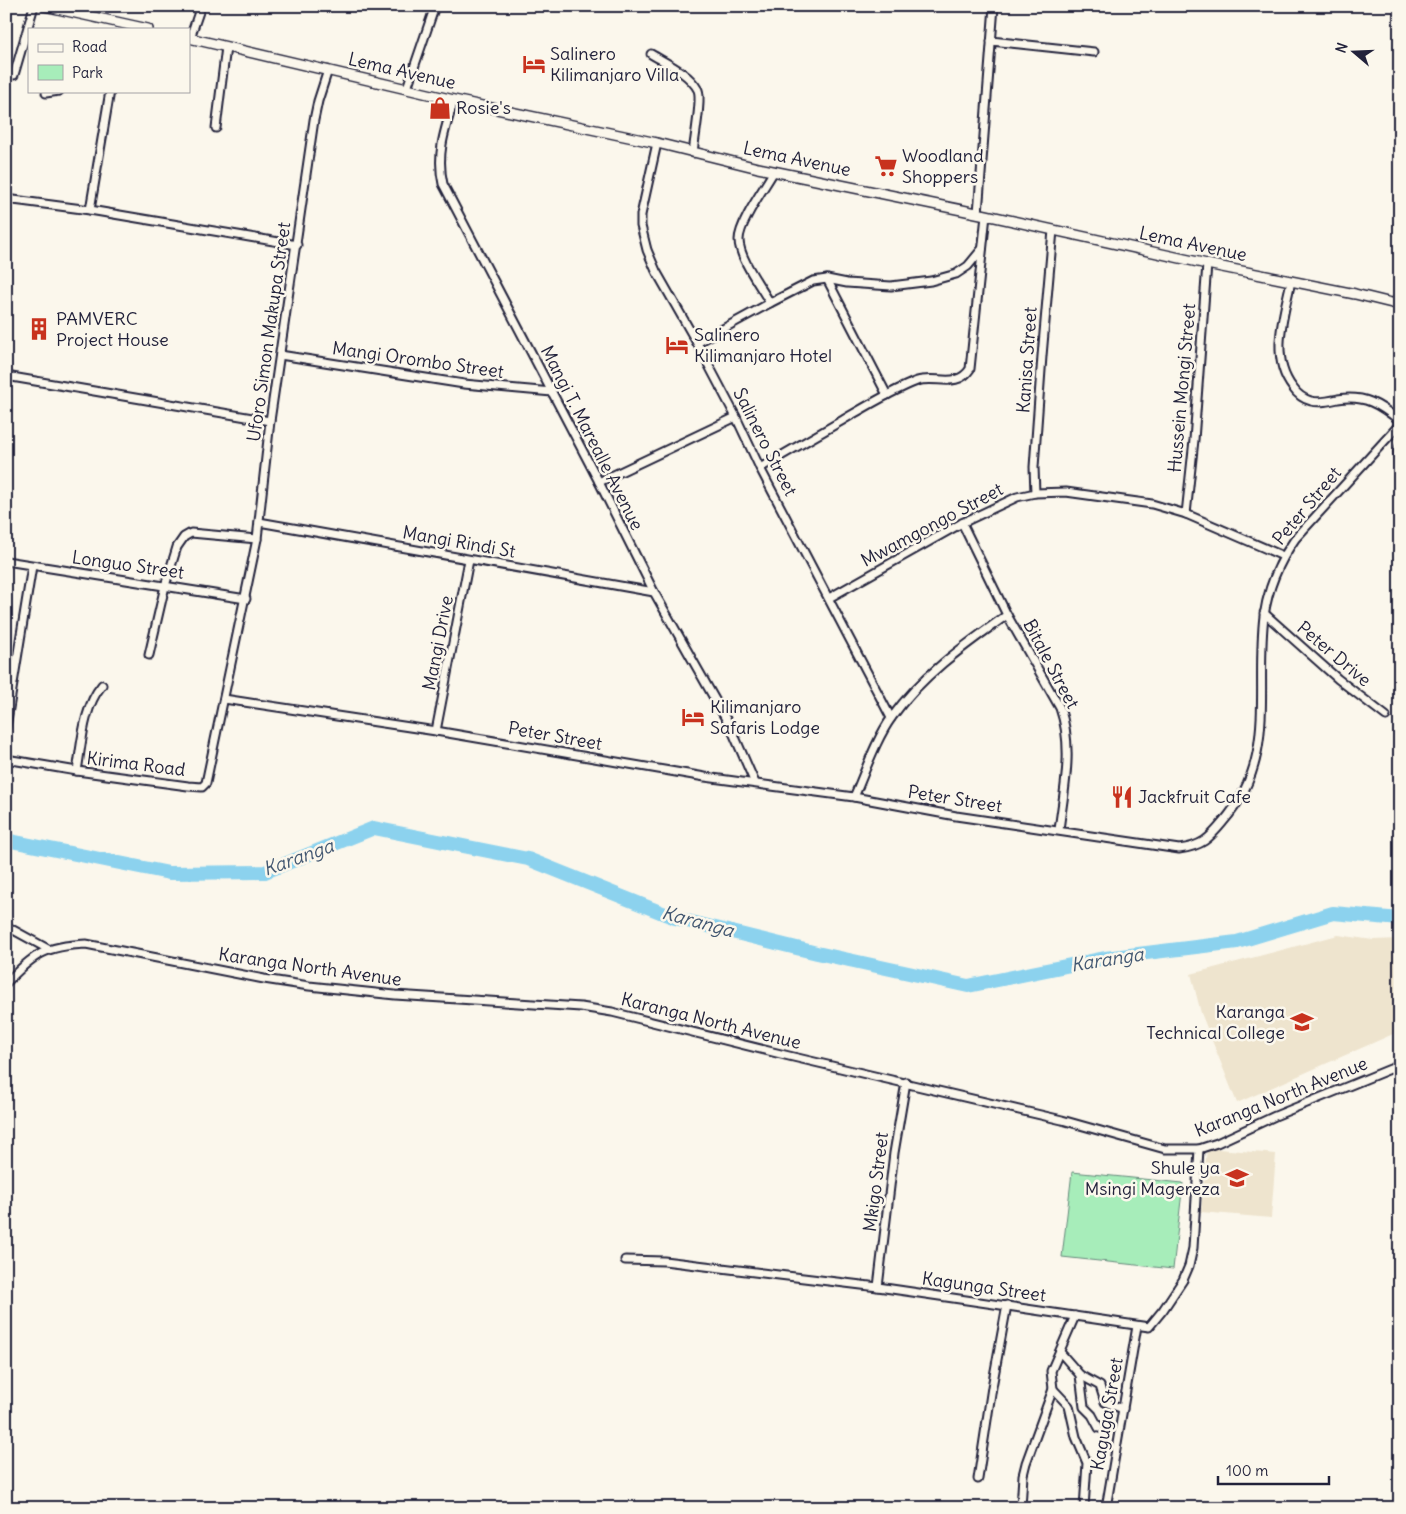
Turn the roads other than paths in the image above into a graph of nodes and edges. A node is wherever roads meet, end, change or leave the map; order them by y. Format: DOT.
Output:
graph roads {
  1 [pos="34,6"];
  2 [pos="44,6"];
  3 [pos="201,6"];
  4 [pos="435,6"];
  5 [pos="994,6"];
  6 [pos="122,26"];
  7 [pos="139,28"];
  8 [pos="190,35"];
  9 [pos="190,38"];
  10 [pos="991,41"];
  11 [pos="226,47"];
  12 [pos="1094,52"];
  13 [pos="651,54"];
  14 [pos="328,70"];
  15 [pos="14,75"];
  16 [pos="407,88"];
  17 [pos="52,92"];
  18 [pos="110,92"];
  19 [pos="46,93"];
  20 [pos="454,100"];
  21 [pos="216,128"];
  22 [pos="657,143"];
  23 [pos="693,153"];
  24 [pos="774,171"];
  25 [pos="6,199"];
  26 [pos="90,210"];
  27 [pos="982,214"];
  28 [pos="1053,230"];
  29 [pos="296,245"];
  30 [pos="982,249"];
  31 [pos="1207,264"];
  32 [pos="826,279"];
  33 [pos="1291,282"];
  34 [pos="1398,301"];
  35 [pos="770,303"];
  36 [pos="697,343"];
  37 [pos="280,355"];
  38 [pos="6,376"];
  39 [pos="552,392"];
  40 [pos="886,394"];
  41 [pos="736,417"];
  42 [pos="270,422"];
  43 [pos="1400,422"];
  44 [pos="1400,446"];
  45 [pos="760,468"];
  46 [pos="599,482"];
  47 [pos="1400,486"];
  48 [pos="1035,493"];
  49 [pos="1186,514"];
  50 [pos="259,522"];
  51 [pos="962,523"];
  52 [pos="257,539"];
  53 [pos="1283,556"];
  54 [pos="469,560"];
  55 [pos="6,561"];
  56 [pos="32,566"];
  57 [pos="165,586"];
  58 [pos="654,592"];
  59 [pos="829,598"];
  60 [pos="246,599"];
  61 [pos="1264,613"];
  62 [pos="1007,615"];
  63 [pos="150,655"];
  64 [pos="102,685"];
  65 [pos="224,700"];
  66 [pos="1386,716"];
  67 [pos="891,718"];
  68 [pos="6,727"];
  69 [pos="436,731"];
  70 [pos="6,759"];
  71 [pos="77,771"];
  72 [pos="755,783"];
  73 [pos="854,797"];
  74 [pos="1058,830"];
  75 [pos="6,926"];
  76 [pos="48,949"];
  77 [pos="6,983"];
  78 [pos="1400,1065"];
  79 [pos="906,1082"];
  80 [pos="1199,1149"];
  81 [pos="625,1260"];
  82 [pos="878,1287"];
  83 [pos="1007,1306"];
  84 [pos="1075,1316"];
  85 [pos="1137,1326"];
  86 [pos="1060,1352"];
  87 [pos="1080,1375"];
  88 [pos="1053,1389"];
  89 [pos="1123,1409"];
  90 [pos="1099,1428"];
  91 [pos="978,1479"];
  92 [pos="1021,1508"];
  93 [pos="1084,1508"];
  94 [pos="1106,1508"];
  1 -- 15 [label="street"];
  2 -- 6 [label="main road"];
  3 -- 8 [label="street"];
  4 -- 16 [label="street"];
  5 -- 10 [label="street"];
  6 -- 7 [label="main road"];
  9 -- 11 [label="main road, Lema Avenue"];
  10 -- 12 [label="street"];
  10 -- 27 [label="street"];
  11 -- 14 [label="main road, Lema Avenue"];
  11 -- 21 [label="street"];
  13 -- 23 [label="street"];
  14 -- 16 [label="main road, Lema Avenue"];
  14 -- 29 [label="street, Uforo Simon Makupa Street"];
  16 -- 20 [label="main road, Lema Avenue"];
  17 -- 19 [label="street"];
  18 -- 26 [label="street"];
  20 -- 22 [label="main road, Lema Avenue"];
  20 -- 39 [label="street, Mangi T. Marealle Avenue"];
  22 -- 23 [label="main road, Lema Avenue"];
  22 -- 36 [label="street, Salinero Street"];
  23 -- 24 [label="main road, Lema Avenue"];
  24 -- 27 [label="main road, Lema Avenue"];
  24 -- 35 [label="street"];
  25 -- 26 [label="street"];
  26 -- 29 [label="street"];
  27 -- 28 [label="main road, Lema Avenue"];
  27 -- 30 [label="street"];
  28 -- 31 [label="main road, Lema Avenue"];
  28 -- 48 [label="street, Kanisa Street"];
  29 -- 37 [label="street, Uforo Simon Makupa Street"];
  30 -- 32 [label="street"];
  30 -- 40 [label="street"];
  31 -- 33 [label="main road, Lema Avenue"];
  31 -- 49 [label="street, Hussein Mongi Street"];
  32 -- 35 [label="street"];
  32 -- 40 [label="street"];
  33 -- 34 [label="main road, Lema Avenue"];
  33 -- 43 [label="street"];
  35 -- 36 [label="street"];
  36 -- 41 [label="street, Salinero Street"];
  37 -- 39 [label="street, Mangi Orombo Street"];
  37 -- 42 [label="street, Uforo Simon Makupa Street"];
  38 -- 42 [label="street"];
  39 -- 46 [label="street, Mangi T. Marealle Avenue"];
  40 -- 45 [label="street"];
  41 -- 45 [label="street, Salinero Street"];
  41 -- 46 [label="street"];
  42 -- 50 [label="street, Uforo Simon Makupa Street"];
  43 -- 53 [label="street, Peter Street"];
  44 -- 47 [label="street"];
  45 -- 59 [label="street, Salinero Street"];
  46 -- 58 [label="street, Mangi T. Marealle Avenue"];
  48 -- 49 [label="street, Mwamgongo Street"];
  48 -- 51 [label="street, Mwamgongo Street"];
  49 -- 53 [label="street, Mwamgongo Street"];
  50 -- 52 [label="street, Uforo Simon Makupa Street"];
  50 -- 54 [label="street, Mangi Rindi St"];
  51 -- 59 [label="street, Mwamgongo Street"];
  51 -- 62 [label="street, Bitale Street"];
  52 -- 57 [label="street"];
  52 -- 60 [label="street, Uforo Simon Makupa Street"];
  53 -- 61 [label="street, Peter Street"];
  54 -- 58 [label="street, Mangi Rindi St"];
  54 -- 69 [label="street, Mangi Drive"];
  55 -- 56 [label="street, Longuo Street"];
  56 -- 57 [label="street, Longuo Street"];
  56 -- 68 [label="street"];
  57 -- 60 [label="street, Longuo Street"];
  57 -- 63 [label="street"];
  58 -- 72 [label="street, Mangi T. Marealle Avenue"];
  59 -- 67 [label="street, Salinero Street"];
  60 -- 65 [label="street, Uforo Simon Makupa Street"];
  61 -- 66 [label="street, Peter Drive"];
  61 -- 74 [label="street, Peter Street"];
  62 -- 67 [label="street"];
  62 -- 74 [label="street, Bitale Street"];
  64 -- 71 [label="street"];
  65 -- 69 [label="street, Peter Street"];
  65 -- 71 [label="street, Kirima Road"];
  67 -- 73 [label="street"];
  69 -- 72 [label="street, Peter Street"];
  70 -- 71 [label="street, Kirima Road"];
  72 -- 73 [label="street, Peter Street"];
  73 -- 74 [label="street, Peter Street"];
  75 -- 76 [label="street"];
  76 -- 77 [label="street, Karanga North Avenue"];
  76 -- 79 [label="street, Karanga North Avenue"];
  78 -- 80 [label="street, Karanga North Avenue"];
  79 -- 80 [label="street, Karanga North Avenue"];
  79 -- 82 [label="street, Mkigo Street"];
  80 -- 85 [label="street"];
  81 -- 82 [label="street, Kagunga Street"];
  82 -- 83 [label="street, Kagunga Street"];
  83 -- 84 [label="street, Kagunga Street"];
  83 -- 91 [label="street"];
  84 -- 85 [label="street, Kagunga Street"];
  84 -- 86 [label="street"];
  85 -- 89 [label="street, Kaguga Street"];
  86 -- 87 [label="street"];
  86 -- 88 [label="street"];
  87 -- 89 [label="street"];
  87 -- 90 [label="street"];
  88 -- 92 [label="street"];
  88 -- 93 [label="street"];
  89 -- 94 [label="street, Kaguga Street"];
}
